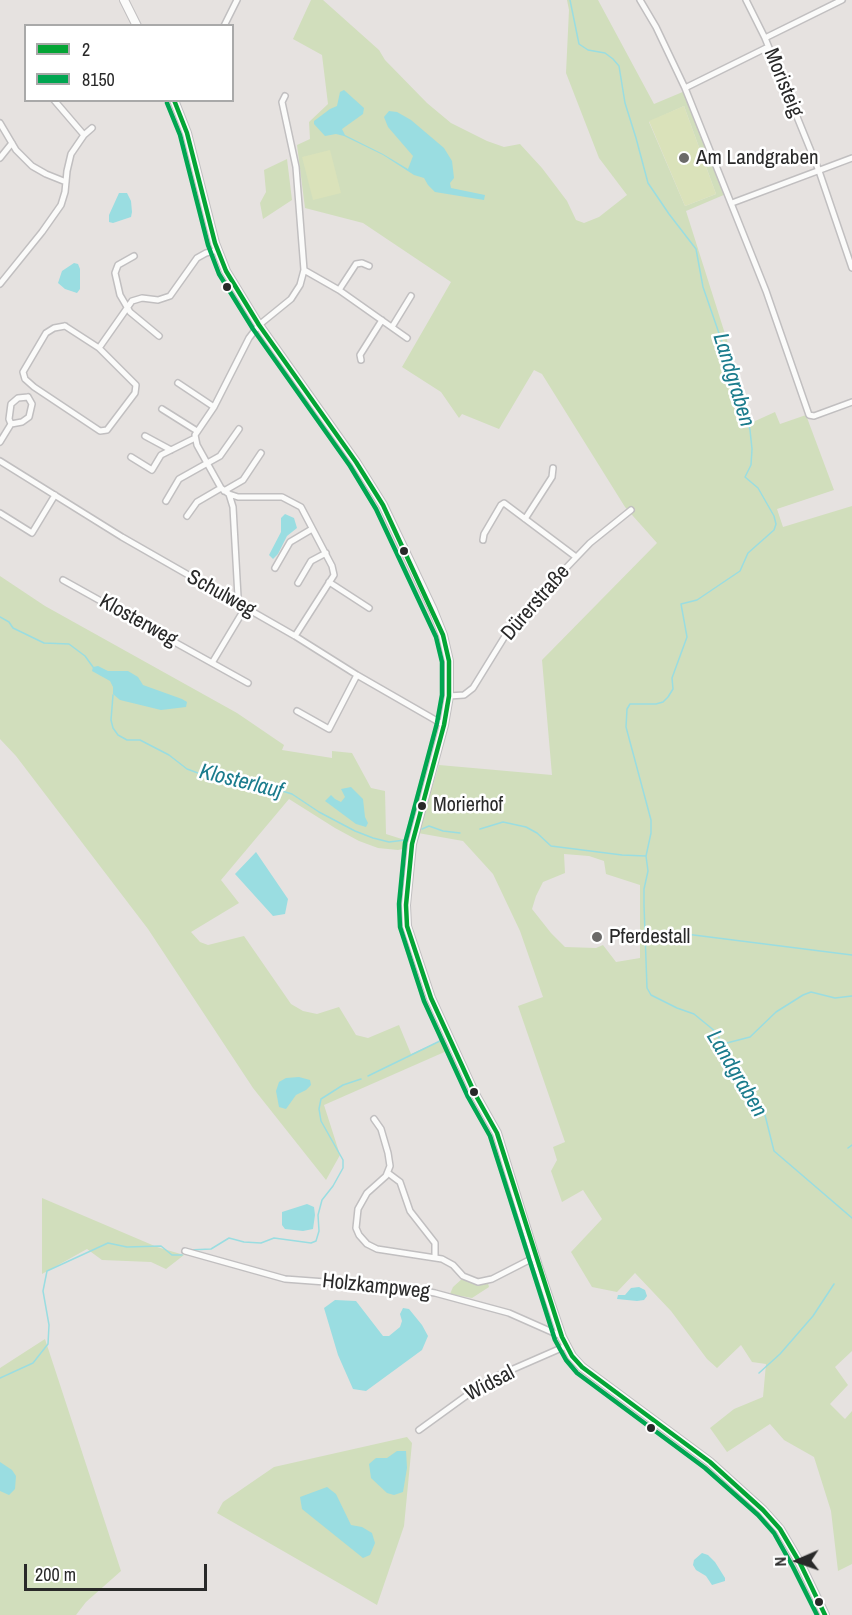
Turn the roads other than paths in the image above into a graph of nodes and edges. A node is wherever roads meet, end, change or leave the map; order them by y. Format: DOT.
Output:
graph roads {
  1 [pos="124,0"];
  2 [pos="237,0"];
  3 [pos="640,0"];
  4 [pos="746,0"];
  5 [pos="842,0"];
  6 [pos="136,24"];
  7 [pos="225,24"];
  8 [pos="765,38"];
  9 [pos="768,47"];
  10 [pos="686,88"];
  11 [pos="285,96"];
  12 [pos="56,102"];
  13 [pos="175,102"];
  14 [pos="0,123"];
  15 [pos="92,128"];
  16 [pos="84,135"];
  17 [pos="12,143"];
  18 [pos="0,158"];
  19 [pos="852,158"];
  20 [pos="819,171"];
  21 [pos="66,182"];
  22 [pos="732,203"];
  23 [pos="218,250"];
  24 [pos="134,256"];
  25 [pos="369,266"];
  26 [pos="852,268"];
  27 [pos="304,270"];
  28 [pos="0,284"];
  29 [pos="339,290"];
  30 [pos="411,296"];
  31 [pos="128,306"];
  32 [pos="382,320"];
  33 [pos="259,325"];
  34 [pos="392,327"];
  35 [pos="159,336"];
  36 [pos="407,338"];
  37 [pos="99,348"];
  38 [pos="361,360"];
  39 [pos="178,383"];
  40 [pos="34,387"];
  41 [pos="28,397"];
  42 [pos="852,402"];
  43 [pos="213,407"];
  44 [pos="162,409"];
  45 [pos="11,424"];
  46 [pos="239,429"];
  47 [pos="197,431"];
  48 [pos="145,436"];
  49 [pos="195,438"];
  50 [pos="0,442"];
  51 [pos="171,450"];
  52 [pos="261,453"];
  53 [pos="131,457"];
  54 [pos="0,461"];
  55 [pos="207,463"];
  56 [pos="553,468"];
  57 [pos="225,491"];
  58 [pos="55,495"];
  59 [pos="166,501"];
  60 [pos="631,510"];
  61 [pos="0,513"];
  62 [pos="187,516"];
  63 [pos="525,519"];
  64 [pos="312,529"];
  65 [pos="483,540"];
  66 [pos="326,553"];
  67 [pos="576,557"];
  68 [pos="275,568"];
  69 [pos="63,580"];
  70 [pos="329,582"];
  71 [pos="298,583"];
  72 [pos="238,597"];
  73 [pos="245,608"];
  74 [pos="369,608"];
  75 [pos="295,636"];
  76 [pos="212,663"];
  77 [pos="357,675"];
  78 [pos="248,683"];
  79 [pos="449,696"];
  80 [pos="297,711"];
  81 [pos="444,724"];
  82 [pos="374,1119"];
  83 [pos="388,1173"];
  84 [pos="185,1251"];
  85 [pos="535,1257"];
  86 [pos="435,1258"];
  87 [pos="562,1337"];
  88 [pos="566,1346"];
  89 [pos="419,1430"];
  90 [pos="825,1615"];
  1 -- 6 [label="main road"];
  2 -- 7 [label="street"];
  3 -- 10 [label="street"];
  4 -- 8 [label="street, Moristeig"];
  5 -- 8 [label="street"];
  8 -- 9 [label="street, Moristeig"];
  9 -- 10 [label="street"];
  9 -- 20 [label="street, Moristeig"];
  10 -- 22 [label="street"];
  11 -- 27 [label="street"];
  12 -- 16 [label="street"];
  13 -- 23 [label="main road"];
  14 -- 17 [label="street"];
  15 -- 16 [label="street"];
  16 -- 21 [label="street"];
  17 -- 18 [label="street"];
  17 -- 21 [label="street"];
  19 -- 20 [label="street"];
  20 -- 22 [label="street"];
  20 -- 26 [label="street, Moristeig"];
  21 -- 28 [label="street"];
  22 -- 42 [label="street"];
  23 -- 31 [label="street"];
  23 -- 33 [label="main road"];
  24 -- 31 [label="street"];
  25 -- 29 [label="street"];
  27 -- 29 [label="street"];
  27 -- 33 [label="street"];
  29 -- 32 [label="street"];
  30 -- 34 [label="street"];
  31 -- 35 [label="street"];
  31 -- 37 [label="street"];
  32 -- 34 [label="street"];
  32 -- 38 [label="street"];
  33 -- 43 [label="street"];
  33 -- 79 [label="main road"];
  34 -- 36 [label="street"];
  37 -- 40 [label="street"];
  37 -- 40 [label="street"];
  39 -- 43 [label="street"];
  40 -- 41 [label="street"];
  41 -- 45 [label="street"];
  41 -- 45 [label="street"];
  43 -- 47 [label="street"];
  44 -- 47 [label="street"];
  45 -- 50 [label="street"];
  46 -- 55 [label="street"];
  47 -- 49 [label="street"];
  48 -- 51 [label="street"];
  49 -- 51 [label="street"];
  49 -- 55 [label="street"];
  51 -- 53 [label="street"];
  52 -- 57 [label="street"];
  54 -- 58 [label="street, Schulweg"];
  55 -- 57 [label="street"];
  55 -- 59 [label="street"];
  56 -- 63 [label="street"];
  57 -- 62 [label="street"];
  57 -- 64 [label="street"];
  57 -- 72 [label="street"];
  58 -- 61 [label="street"];
  58 -- 73 [label="street, Schulweg"];
  60 -- 67 [label="street, Dürerstraße"];
  63 -- 65 [label="street"];
  63 -- 67 [label="street"];
  64 -- 66 [label="street"];
  64 -- 68 [label="street"];
  66 -- 70 [label="street"];
  66 -- 71 [label="street"];
  67 -- 79 [label="street, Dürerstraße"];
  69 -- 76 [label="street, Klosterweg"];
  70 -- 74 [label="street"];
  70 -- 75 [label="street"];
  73 -- 75 [label="street, Schulweg"];
  73 -- 76 [label="street"];
  75 -- 77 [label="street, Schulweg"];
  76 -- 78 [label="street, Klosterweg"];
  77 -- 80 [label="street"];
  77 -- 81 [label="street, Schulweg"];
  79 -- 81 [label="main road"];
  81 -- 85 [label="main road"];
  82 -- 83 [label="street"];
  83 -- 86 [label="street"];
  83 -- 86 [label="street"];
  84 -- 87 [label="street, Holzkampweg"];
  85 -- 86 [label="street"];
  85 -- 87 [label="main road"];
  87 -- 88 [label="main road"];
  88 -- 89 [label="street, Widsal"];
  88 -- 90 [label="main road"];
}
